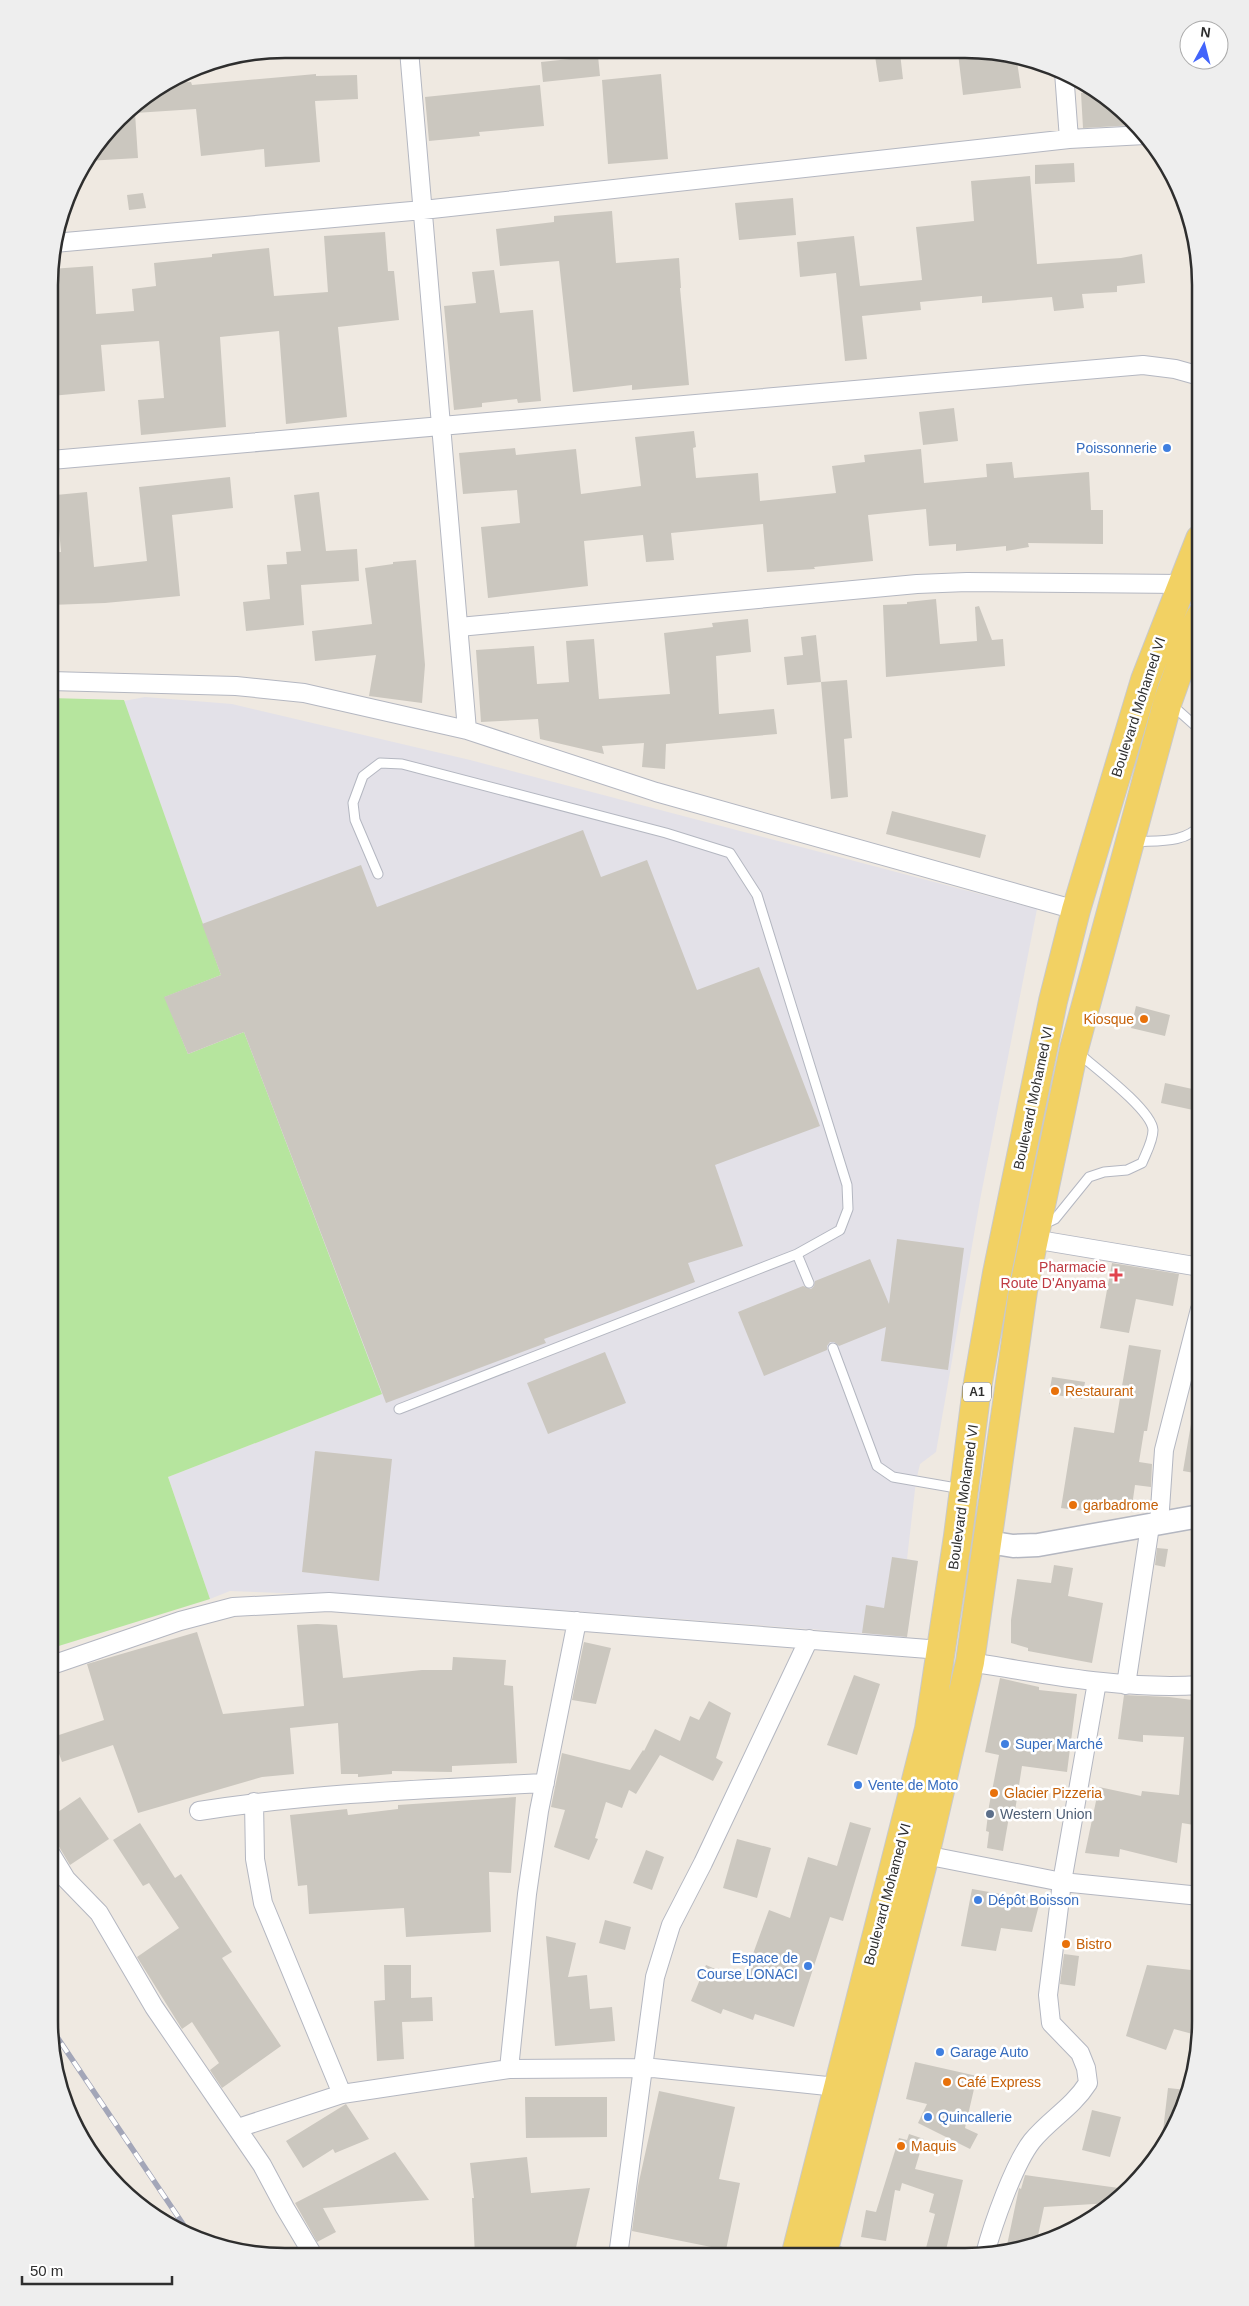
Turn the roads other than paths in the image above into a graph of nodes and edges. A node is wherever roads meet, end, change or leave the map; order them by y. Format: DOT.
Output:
graph roads {
  1 [pos="410,58"];
  2 [pos="1065,81"];
  3 [pos="1135,135"];
  4 [pos="1069,139"];
  5 [pos="423,210"];
  6 [pos="62,242"];
  7 [pos="1192,373"];
  8 [pos="442,425"];
  9 [pos="58,459"];
  10 [pos="1192,559"];
  11 [pos="1182,584"];
  12 [pos="459,627"];
  13 [pos="1192,649"];
  14 [pos="58,681"];
  15 [pos="1168,701"];
  16 [pos="1192,723"];
  17 [pos="467,730"];
  18 [pos="1117,770"];
  19 [pos="1146,778"];
  20 [pos="1192,834"];
  21 [pos="1128,842"];
  22 [pos="378,874"];
  23 [pos="1076,910"];
  24 [pos="1074,1049"];
  25 [pos="1034,1234"];
  26 [pos="797,1254"];
  27 [pos="1192,1265"];
  28 [pos="809,1283"];
  29 [pos="1192,1341"];
  30 [pos="833,1348"];
  31 [pos="399,1409"];
  32 [pos="965,1489"];
  33 [pos="1192,1518"];
  34 [pos="1154,1525"];
  35 [pos="958,1536"];
  36 [pos="988,1542"];
  37 [pos="576,1622"];
  38 [pos="809,1639"];
  39 [pos="941,1650"];
  40 [pos="970,1662"];
  41 [pos="58,1663"];
  42 [pos="1097,1682"];
  43 [pos="1126,1685"];
  44 [pos="1192,1685"];
  45 [pos="545,1783"];
  46 [pos="254,1802"];
  47 [pos="199,1811"];
  48 [pos="925,1855"];
  49 [pos="58,1866"];
  50 [pos="1062,1882"];
  51 [pos="1192,1895"];
  52 [pos="509,2068"];
  53 [pos="643,2068"];
  54 [pos="837,2087"];
  55 [pos="342,2094"];
  56 [pos="238,2128"];
  57 [pos="987,2247"];
  58 [pos="309,2248"];
  59 [pos="619,2248"];
  60 [pos="797,2248"];
  61 [pos="831,2248"];
  1 -- 5 [label="street"];
  2 -- 4 [label="street"];
  3 -- 4 [label="street"];
  4 -- 5 [label="street"];
  5 -- 6 [label="street"];
  5 -- 8 [label="street"];
  7 -- 8 [label="street"];
  8 -- 9 [label="street"];
  8 -- 12 [label="street"];
  10 -- 11 [label="main road, Boulevard Mohamed VI / A1"];
  11 -- 12 [label="street"];
  11 -- 18 [label="main road, Boulevard Mohamed VI / A1"];
  12 -- 17 [label="street"];
  13 -- 15 [label="main road, Boulevard Mohamed VI / A1"];
  14 -- 17 [label="street"];
  15 -- 16 [label="lane"];
  15 -- 19 [label="main road, Boulevard Mohamed VI / A1"];
  17 -- 23 [label="street"];
  18 -- 19 [label="main road"];
  18 -- 23 [label="main road, Boulevard Mohamed VI / A1"];
  19 -- 21 [label="main road, Boulevard Mohamed VI / A1"];
  20 -- 21 [label="lane"];
  21 -- 24 [label="main road, Boulevard Mohamed VI / A1"];
  22 -- 26 [label="lane"];
  23 -- 32 [label="main road, Boulevard Mohamed VI / A1"];
  24 -- 25 [label="main road, Boulevard Mohamed VI / A1"];
  24 -- 25 [label="lane"];
  25 -- 27 [label="street"];
  25 -- 36 [label="main road, Boulevard Mohamed VI / A1"];
  26 -- 28 [label="lane"];
  26 -- 31 [label="lane"];
  29 -- 34 [label="street"];
  30 -- 32 [label="lane"];
  32 -- 35 [label="main road, Boulevard Mohamed VI / A1"];
  33 -- 34 [label="street"];
  34 -- 36 [label="street"];
  34 -- 43 [label="street"];
  35 -- 36 [label="main road"];
  35 -- 39 [label="main road, Boulevard Mohamed VI / A1"];
  36 -- 40 [label="main road, Boulevard Mohamed VI / A1"];
  37 -- 38 [label="street"];
  37 -- 41 [label="street"];
  37 -- 45 [label="street"];
  38 -- 39 [label="street"];
  38 -- 53 [label="street"];
  39 -- 54 [label="main road, Boulevard Mohamed VI / A1"];
  40 -- 42 [label="street"];
  40 -- 48 [label="main road, Boulevard Mohamed VI / A1"];
  42 -- 43 [label="street"];
  42 -- 50 [label="street"];
  43 -- 44 [label="street"];
  45 -- 46 [label="street"];
  45 -- 52 [label="street"];
  46 -- 47 [label="street"];
  46 -- 55 [label="street"];
  48 -- 50 [label="street"];
  48 -- 61 [label="main road, Boulevard Mohamed VI / A1"];
  49 -- 56 [label="street"];
  50 -- 51 [label="street"];
  50 -- 57 [label="street"];
  52 -- 53 [label="street"];
  52 -- 55 [label="street"];
  53 -- 54 [label="street"];
  53 -- 59 [label="street"];
  54 -- 60 [label="main road, Boulevard Mohamed VI / A1"];
  55 -- 56 [label="street"];
  56 -- 58 [label="street"];
}
